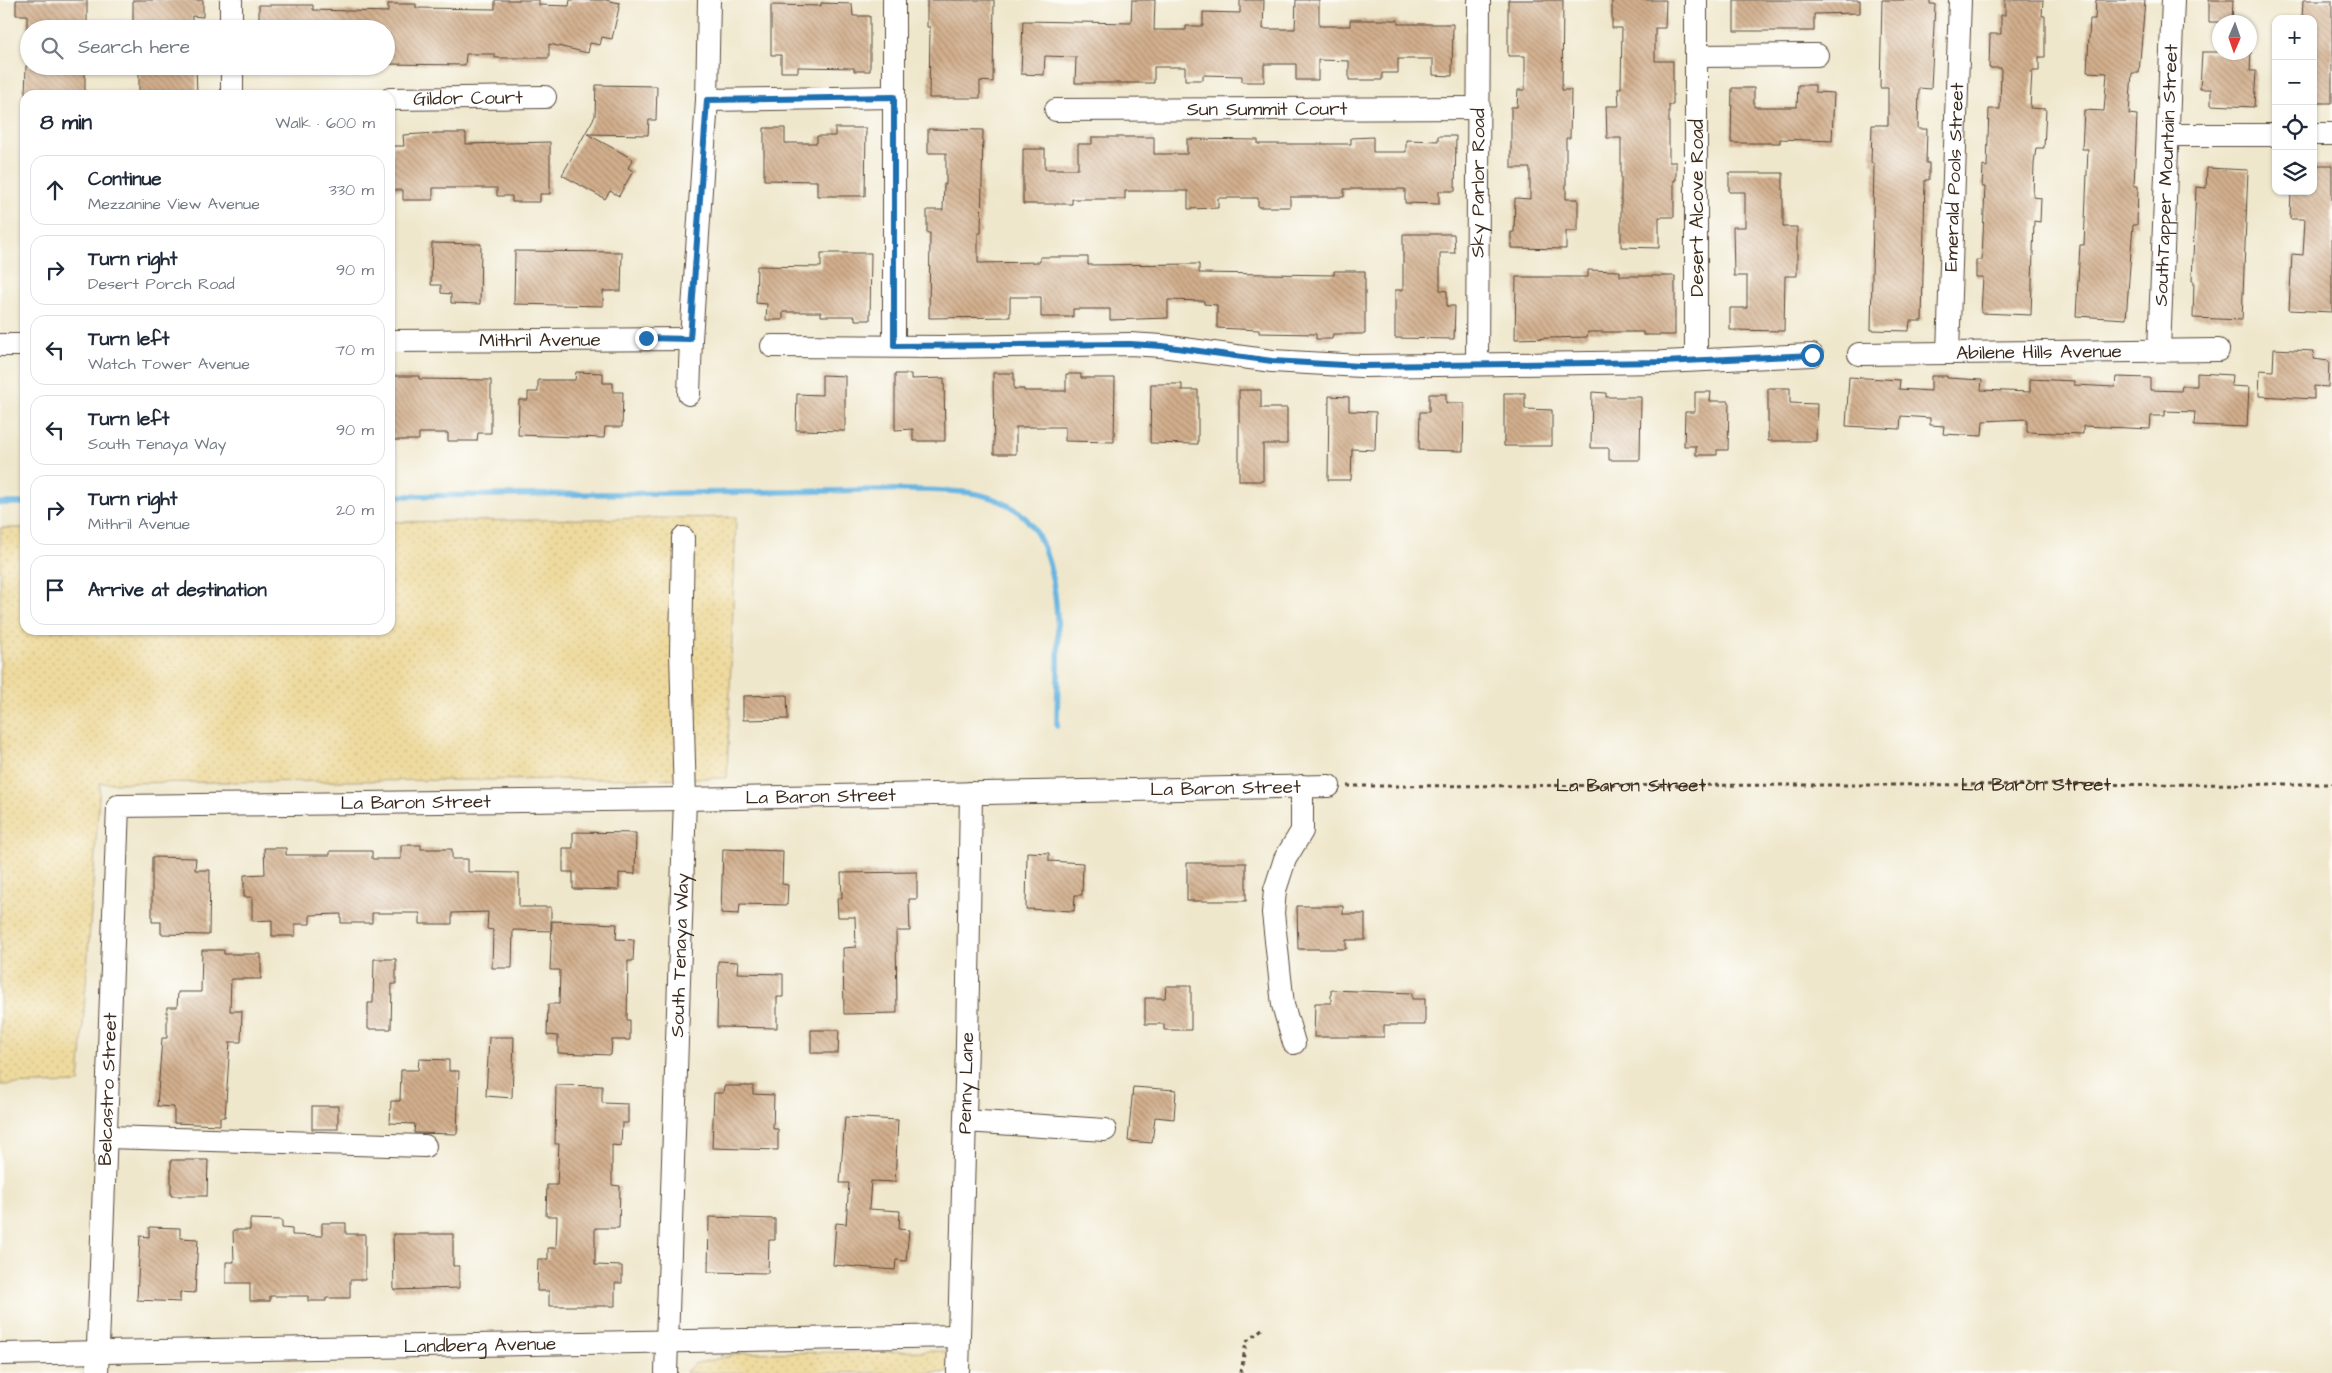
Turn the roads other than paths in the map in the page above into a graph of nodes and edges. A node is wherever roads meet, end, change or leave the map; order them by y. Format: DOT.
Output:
graph roads {
  1 [pos="231,0"];
  2 [pos="709,0"];
  3 [pos="894,0"];
  4 [pos="1696,0"];
  5 [pos="1960,0"];
  6 [pos="2173,0"];
  7 [pos="1479,1"];
  8 [pos="231,20"];
  9 [pos="1817,55"];
  10 [pos="1697,56"];
  11 [pos="232,75"];
  12 [pos="232,90"];
  13 [pos="894,97"];
  14 [pos="545,98"];
  15 [pos="395,99"];
  16 [pos="707,100"];
  17 [pos="1479,108"];
  18 [pos="1056,110"];
  19 [pos="2317,134"];
  20 [pos="2332,134"];
  21 [pos="2272,135"];
  22 [pos="2168,136"];
  23 [pos="690,339"];
  24 [pos="395,341"];
  25 [pos="20,345"];
  26 [pos="0,346"];
  27 [pos="772,346"];
  28 [pos="894,346"];
  29 [pos="2159,350"];
  30 [pos="2218,350"];
  31 [pos="1948,352"];
  32 [pos="1859,354"];
  33 [pos="1812,355"];
  34 [pos="1696,359"];
  35 [pos="1477,364"];
  36 [pos="689,394"];
  37 [pos="683,538"];
  38 [pos="1302,786"];
  39 [pos="1329,786"];
  40 [pos="971,793"];
  41 [pos="685,799"];
  42 [pos="118,806"];
  43 [pos="1294,1043"];
  44 [pos="965,1122"];
  45 [pos="1105,1130"];
  46 [pos="107,1138"];
  47 [pos="425,1146"];
  48 [pos="959,1336"];
  49 [pos="668,1341"];
  50 [pos="0,1354"];
  51 [pos="97,1362"];
  52 [pos="666,1373"];
  53 [pos="958,1373"];
  1 -- 8 [label="street"];
  2 -- 16 [label="street"];
  3 -- 13 [label="street"];
  4 -- 10 [label="street, Desert Alcove Road"];
  5 -- 31 [label="street, Emerald Pools Street"];
  6 -- 22 [label="street, SouthTapper Mountain Street"];
  7 -- 17 [label="street, Sky Parlor Road"];
  9 -- 10 [label="street"];
  10 -- 34 [label="street, Desert Alcove Road"];
  11 -- 12 [label="street"];
  13 -- 16 [label="street"];
  13 -- 28 [label="street"];
  14 -- 15 [label="street, Gildor Court"];
  16 -- 23 [label="street"];
  17 -- 18 [label="street, Sun Summit Court"];
  17 -- 35 [label="street, Sky Parlor Road"];
  19 -- 20 [label="street"];
  21 -- 22 [label="street"];
  22 -- 29 [label="street, SouthTapper Mountain Street"];
  23 -- 24 [label="street, Mithril Avenue"];
  23 -- 36 [label="street"];
  25 -- 26 [label="street"];
  27 -- 28 [label="street"];
  28 -- 35 [label="street"];
  29 -- 30 [label="street, Abilene Hills Avenue"];
  29 -- 31 [label="street, Abilene Hills Avenue"];
  31 -- 32 [label="street, Abilene Hills Avenue"];
  33 -- 34 [label="street"];
  34 -- 35 [label="street"];
  37 -- 41 [label="street, South Tenaya Way"];
  38 -- 39 [label="street, La Baron Street"];
  38 -- 40 [label="street, La Baron Street"];
  38 -- 43 [label="street"];
  40 -- 41 [label="street, La Baron Street"];
  40 -- 44 [label="street, Penny Lane"];
  41 -- 42 [label="street, La Baron Street"];
  41 -- 49 [label="street, South Tenaya Way"];
  42 -- 46 [label="street, Belcastro Street"];
  44 -- 45 [label="street"];
  44 -- 48 [label="street, Penny Lane"];
  46 -- 47 [label="street"];
  46 -- 51 [label="street, Belcastro Street"];
  48 -- 49 [label="street, Landberg Avenue"];
  48 -- 53 [label="street, Penny Lane"];
  49 -- 51 [label="street, Landberg Avenue"];
  49 -- 52 [label="street, South Tenaya Way"];
  50 -- 51 [label="street, Landberg Avenue"];
}
